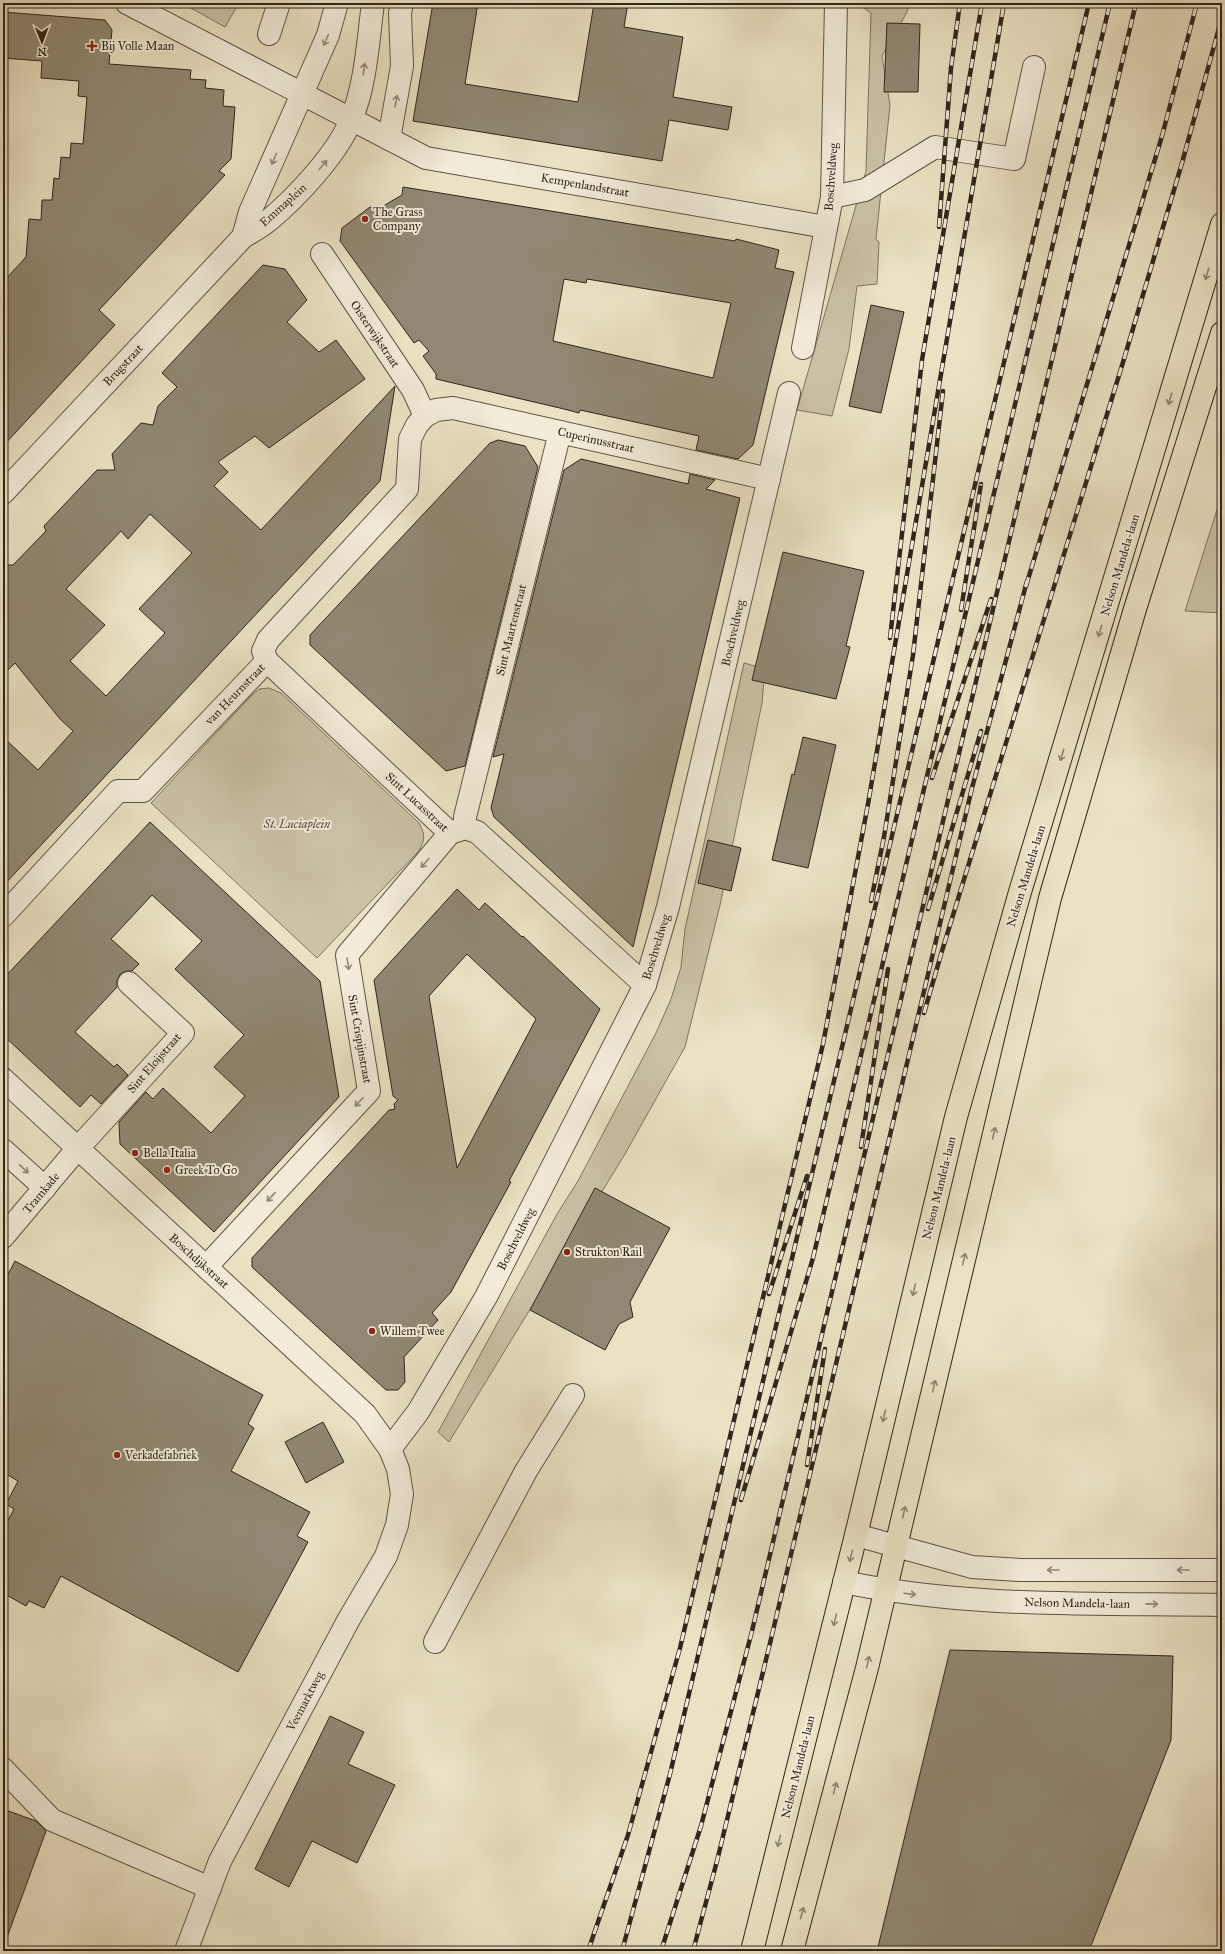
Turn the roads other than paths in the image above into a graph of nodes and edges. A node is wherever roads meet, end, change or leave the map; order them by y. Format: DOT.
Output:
graph roads {
  1 [pos="130,3"];
  2 [pos="279,3"];
  3 [pos="337,3"];
  4 [pos="373,3"];
  5 [pos="402,3"];
  6 [pos="836,3"];
  7 [pos="270,34"];
  8 [pos="1034,67"];
  9 [pos="301,94"];
  10 [pos="351,120"];
  11 [pos="389,139"];
  12 [pos="832,197"];
  13 [pos="1222,224"];
  14 [pos="826,227"];
  15 [pos="243,237"];
  16 [pos="322,254"];
  17 [pos="1222,333"];
  18 [pos="803,348"];
  19 [pos="789,394"];
  20 [pos="425,416"];
  21 [pos="560,432"];
  22 [pos="769,479"];
  23 [pos="3,493"];
  24 [pos="267,661"];
  25 [pos="457,831"];
  26 [pos="3,916"];
  27 [pos="129,983"];
  28 [pos="645,985"];
  29 [pos="3,1079"];
  30 [pos="78,1148"];
  31 [pos="3,1150"];
  32 [pos="45,1188"];
  33 [pos="3,1237"];
  34 [pos="206,1267"];
  35 [pos="573,1395"];
  36 [pos="390,1449"];
  37 [pos="856,1535"];
  38 [pos="896,1546"];
  39 [pos="1222,1570"];
  40 [pos="844,1582"];
  41 [pos="884,1591"];
  42 [pos="1222,1605"];
  43 [pos="434,1642"];
  44 [pos="3,1769"];
  45 [pos="210,1888"];
  46 [pos="186,1951"];
  47 [pos="752,1951"];
  48 [pos="792,1951"];
  1 -- 9 [label="street"];
  2 -- 7 [label="street"];
  3 -- 9 [label="street, Emmaplein, one-way"];
  10 -- 4 [label="street, Emmaplein, one-way"];
  11 -- 5 [label="street, one-way"];
  6 -- 12 [label="street, Boschveldweg"];
  8 -- 12 [label="street"];
  9 -- 10 [label="street"];
  9 -- 15 [label="street, Emmaplein, one-way"];
  10 -- 11 [label="street, Kempenlandstraat"];
  15 -- 10 [label="street, Emmaplein, one-way"];
  11 -- 14 [label="street, Kempenlandstraat"];
  12 -- 14 [label="street, Boschveldweg"];
  13 -- 37 [label="main road, Nelson Mandela-laan, one-way"];
  14 -- 18 [label="street, Boschveldweg"];
  15 -- 23 [label="street, Brugstraat"];
  16 -- 20 [label="street, Oisterwijkstraat"];
  38 -- 17 [label="main road, one-way"];
  19 -- 22 [label="street, Boschveldweg"];
  20 -- 21 [label="street, Cuperinusstraat"];
  20 -- 24 [label="street, van Heurnstraat"];
  21 -- 22 [label="street, Cuperinusstraat"];
  21 -- 25 [label="street, Sint Maartenstraat"];
  22 -- 28 [label="street, Boschveldweg"];
  24 -- 25 [label="street, Sint Lucasstraat"];
  24 -- 26 [label="street, van Heurnstraat"];
  25 -- 28 [label="street, Sint Lucasstraat"];
  25 -- 34 [label="street, Sint Crispijnstraat, one-way"];
  27 -- 30 [label="street, Sint Eloijstraat"];
  28 -- 36 [label="street, Boschveldweg"];
  29 -- 30 [label="street, Boschdijkstraat"];
  30 -- 32 [label="street, Tramkade"];
  30 -- 34 [label="street, Boschdijkstraat"];
  31 -- 32 [label="street, one-way"];
  32 -- 33 [label="street, Tramkade"];
  34 -- 36 [label="street, Boschdijkstraat"];
  35 -- 43 [label="street"];
  36 -- 45 [label="street, Veemarktweg"];
  37 -- 38 [label="street"];
  37 -- 40 [label="main road, Nelson Mandela-laan, one-way"];
  39 -- 38 [label="street, one-way"];
  38 -- 41 [label="main road"];
  40 -- 41 [label="street, Nelson Mandela-laan"];
  40 -- 47 [label="main road, Nelson Mandela-laan, one-way"];
  41 -- 42 [label="street, Nelson Mandela-laan, one-way"];
  48 -- 41 [label="main road, one-way"];
  44 -- 45 [label="street"];
  45 -- 46 [label="street, Veemarktweg"];
}
